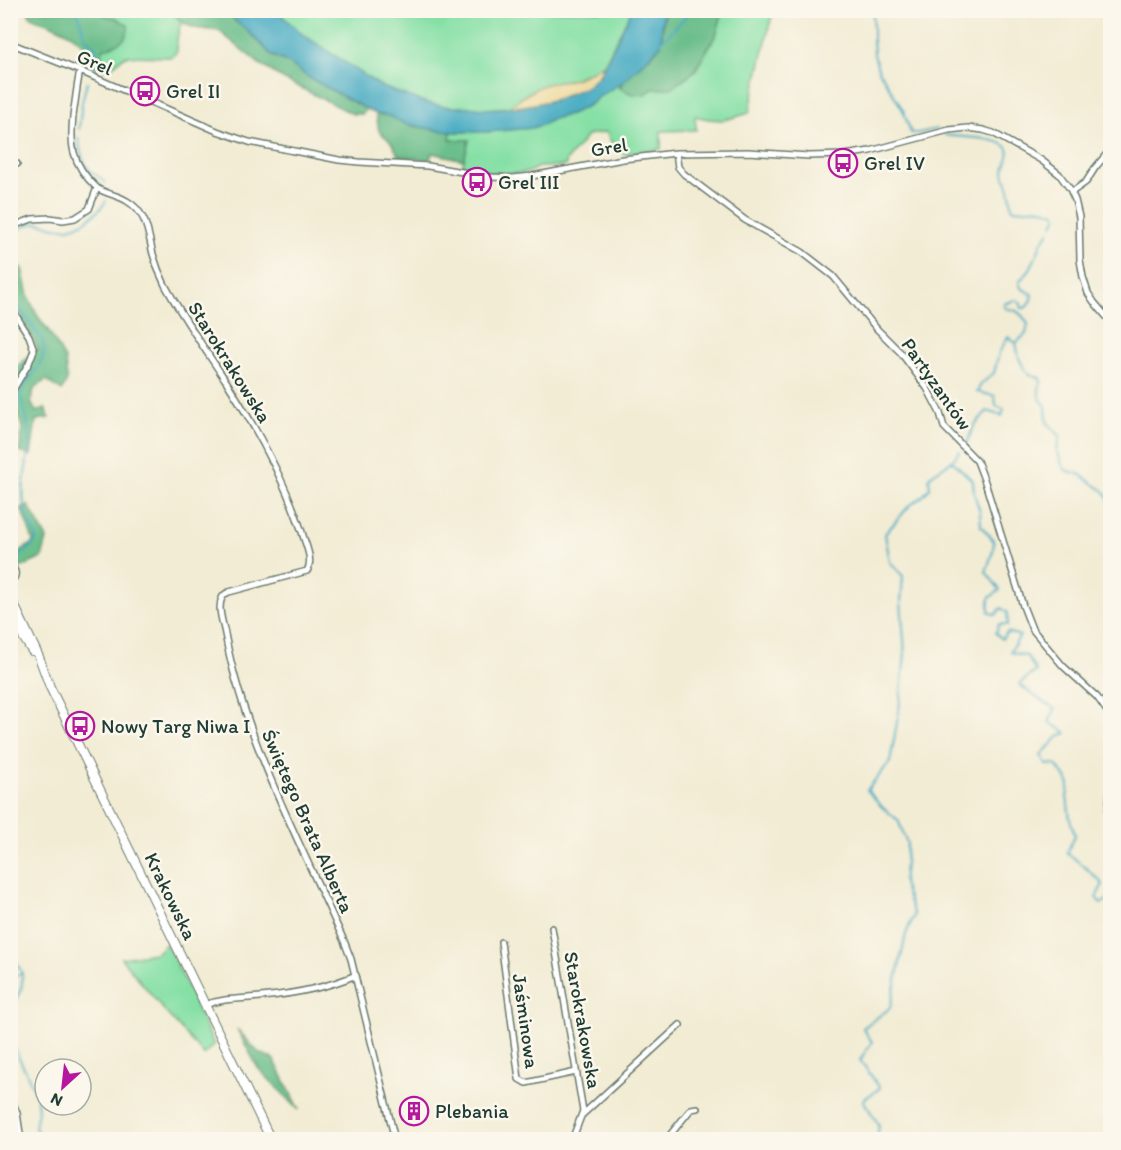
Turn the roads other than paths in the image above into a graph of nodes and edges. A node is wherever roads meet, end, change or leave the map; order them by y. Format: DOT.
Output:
graph roads {
  1 [pos="10,43"];
  2 [pos="80,71"];
  3 [pos="1110,150"];
  4 [pos="675,153"];
  5 [pos="1104,157"];
  6 [pos="1110,161"];
  7 [pos="18,164"];
  8 [pos="10,165"];
  9 [pos="97,188"];
  10 [pos="1072,192"];
  11 [pos="10,231"];
  12 [pos="10,303"];
  13 [pos="1110,321"];
  14 [pos="10,395"];
  15 [pos="10,564"];
  16 [pos="305,573"];
  17 [pos="10,582"];
  18 [pos="11,597"];
  19 [pos="10,610"];
  20 [pos="42,667"];
  21 [pos="1110,724"];
  22 [pos="1110,792"];
  23 [pos="1110,838"];
  24 [pos="552,928"];
  25 [pos="501,942"];
  26 [pos="356,975"];
  27 [pos="205,1005"];
  28 [pos="680,1025"];
  29 [pos="576,1072"];
  30 [pos="10,1096"];
  31 [pos="697,1108"];
  32 [pos="580,1116"];
  33 [pos="21,1140"];
  34 [pos="271,1140"];
  35 [pos="395,1140"];
  36 [pos="572,1140"];
  37 [pos="666,1140"];
  1 -- 2 [label="street, Grel"];
  2 -- 4 [label="street, Grel"];
  2 -- 9 [label="street, Starokrakowska"];
  3 -- 5 [label="street"];
  4 -- 10 [label="street, Grel"];
  4 -- 21 [label="street, Partyzantów"];
  5 -- 6 [label="street"];
  5 -- 10 [label="street"];
  7 -- 8 [label="street"];
  9 -- 11 [label="street"];
  9 -- 16 [label="street, Starokrakowska"];
  10 -- 13 [label="street, Grel"];
  12 -- 14 [label="street"];
  15 -- 17 [label="street"];
  16 -- 26 [label="street, Świętego Brata Alberta"];
  18 -- 20 [label="main road, Krakowska"];
  19 -- 20 [label="main road, Krakowska"];
  20 -- 27 [label="main road, Krakowska"];
  22 -- 23 [label="street"];
  24 -- 29 [label="street, Starokrakowska"];
  25 -- 29 [label="street, Jaśminowa"];
  26 -- 27 [label="street"];
  26 -- 35 [label="street, Świętego Brata Alberta"];
  27 -- 34 [label="main road, Krakowska"];
  28 -- 32 [label="street, Starokrakowska"];
  29 -- 32 [label="street, Starokrakowska"];
  30 -- 33 [label="street"];
  31 -- 37 [label="street"];
  32 -- 36 [label="street, Starokrakowska"];
}
